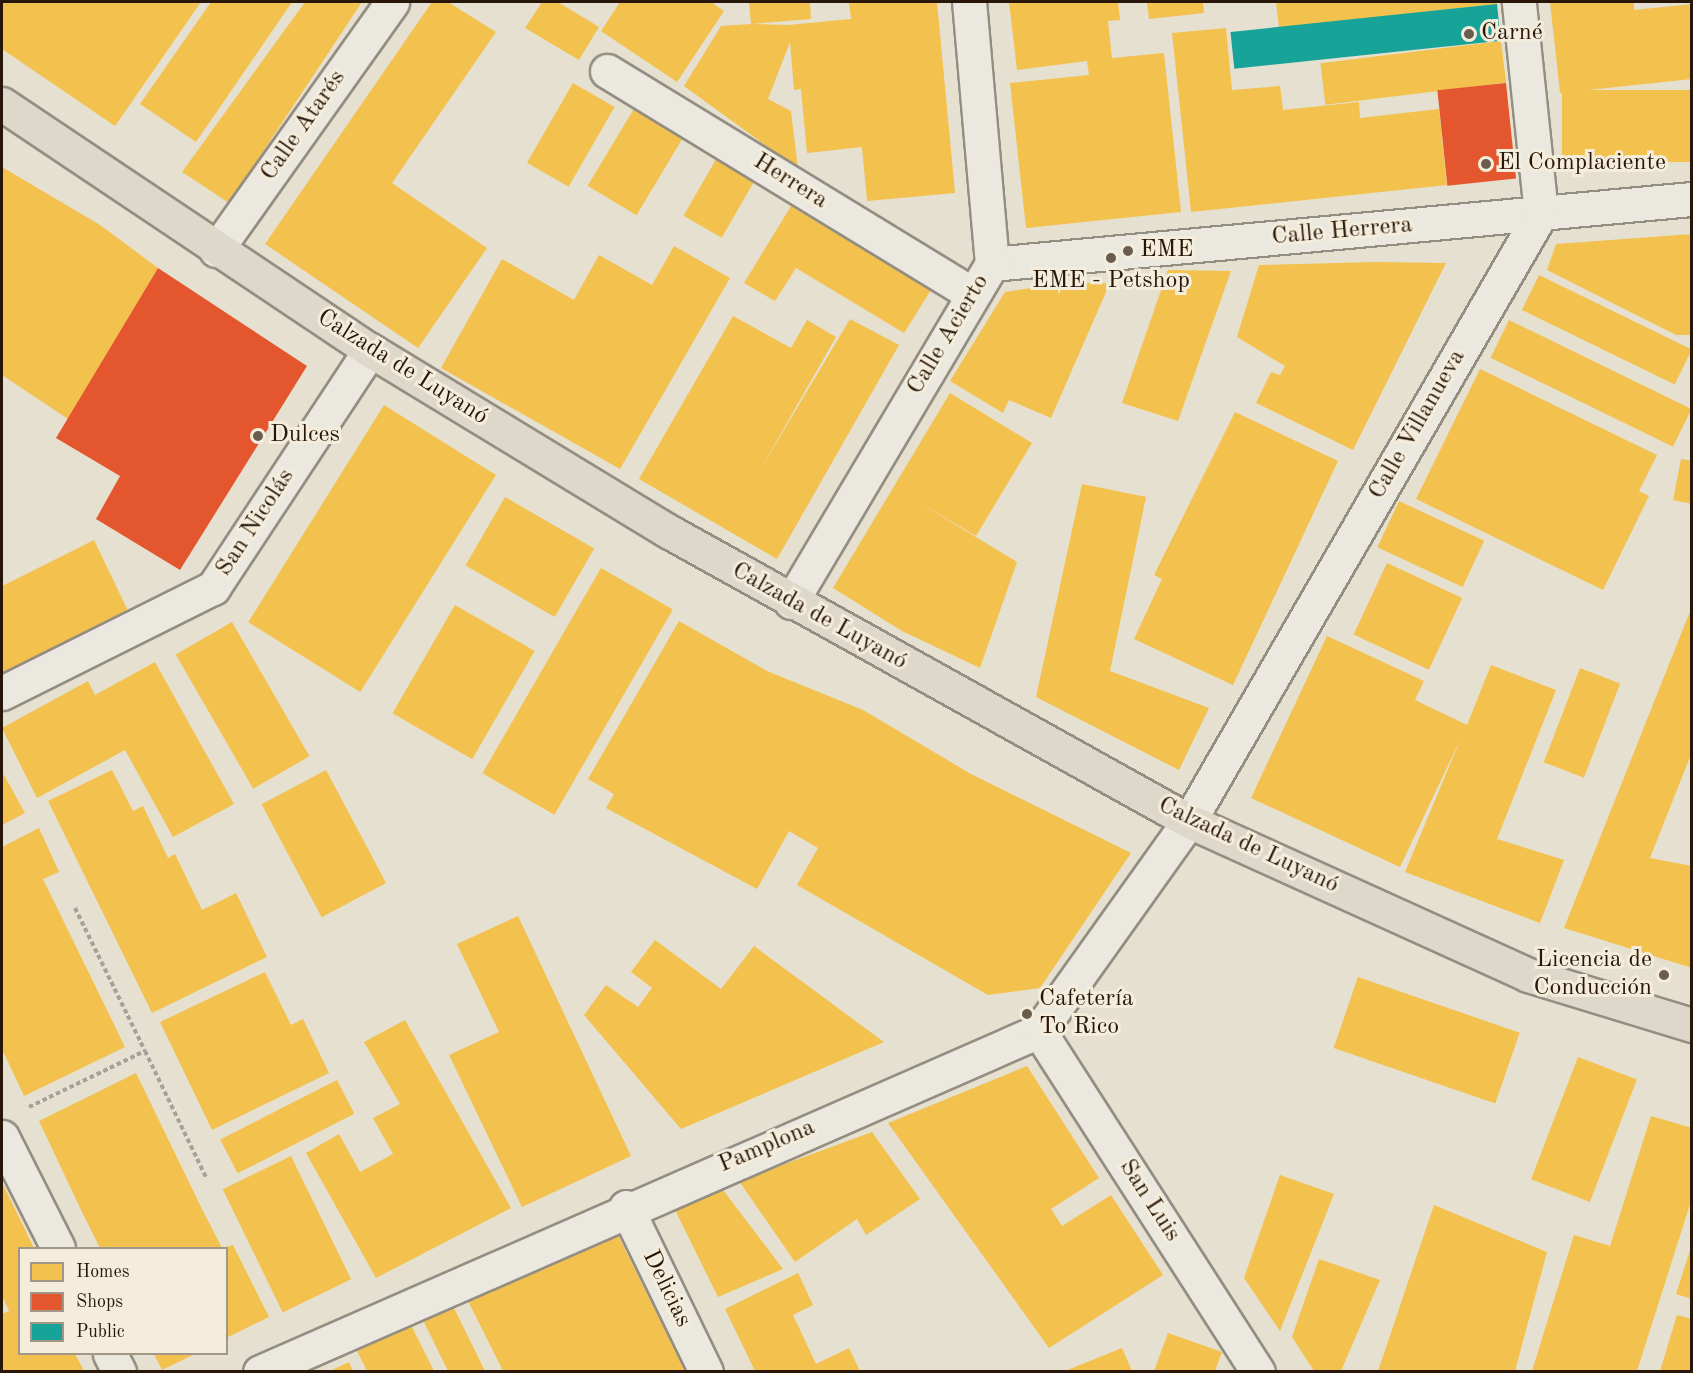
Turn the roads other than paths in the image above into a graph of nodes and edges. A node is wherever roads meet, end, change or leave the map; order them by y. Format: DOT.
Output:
graph roads {
  1 [pos="392,2"];
  2 [pos="969,2"];
  3 [pos="1519,2"];
  4 [pos="607,71"];
  5 [pos="2,104"];
  6 [pos="1692,199"];
  7 [pos="1541,213"];
  8 [pos="216,250"];
  9 [pos="992,264"];
  10 [pos="972,294"];
  11 [pos="370,350"];
  12 [pos="791,602"];
  13 [pos="2,693"];
  14 [pos="1190,821"];
  15 [pos="1692,1025"];
  16 [pos="1039,1031"];
  17 [pos="2,1137"];
  18 [pos="626,1208"];
  19 [pos="57,1247"];
  20 [pos="111,1355"];
  21 [pos="119,1371"];
  22 [pos="260,1371"];
  23 [pos="706,1371"];
  24 [pos="1258,1371"];
  1 -- 8 [label="street, Calle Atarés"];
  2 -- 9 [label="street, Calle Acierto"];
  3 -- 7 [label="street"];
  4 -- 10 [label="street, Herrera"];
  5 -- 8 [label="main road, Calzada de Luyanó"];
  6 -- 7 [label="street, Calle Herrera"];
  7 -- 9 [label="street, Calle Herrera"];
  7 -- 14 [label="street, Calle Villanueva"];
  8 -- 11 [label="main road, Calzada de Luyanó"];
  9 -- 10 [label="street, Calle Acierto"];
  10 -- 12 [label="street, Calle Acierto"];
  11 -- 12 [label="main road, Calzada de Luyanó"];
  11 -- 13 [label="street, San Nicolás"];
  12 -- 14 [label="main road, Calzada de Luyanó"];
  14 -- 15 [label="main road, Calzada de Luyanó"];
  14 -- 16 [label="street"];
  16 -- 18 [label="street, Pamplona"];
  16 -- 24 [label="street, San Luis"];
  17 -- 19 [label="street"];
  18 -- 22 [label="street, Pamplona"];
  18 -- 23 [label="street, Delicias"];
  20 -- 21 [label="street"];
}
